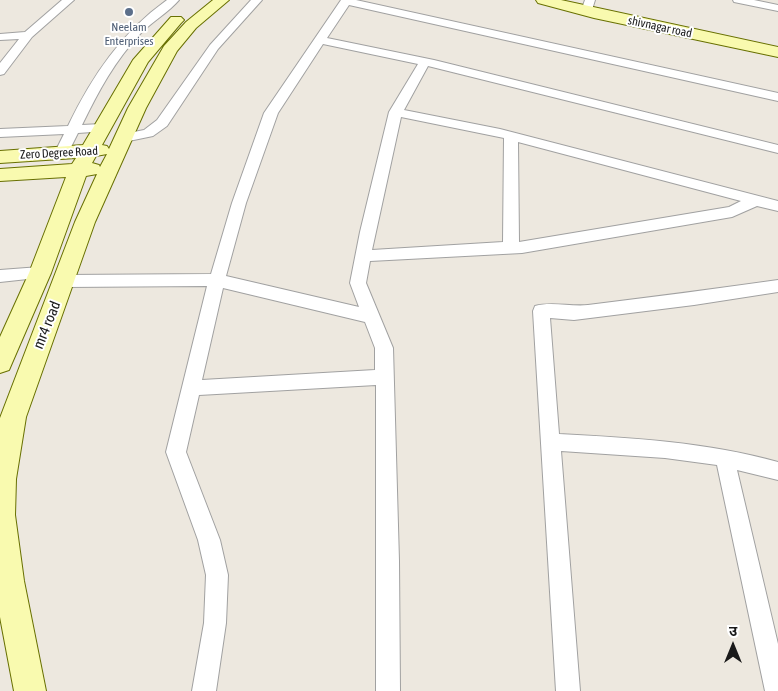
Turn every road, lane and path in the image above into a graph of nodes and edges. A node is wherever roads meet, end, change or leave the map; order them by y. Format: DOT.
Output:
graph roads {
  1 [pos="69,0"];
  2 [pos="174,0"];
  3 [pos="201,0"];
  4 [pos="222,0"];
  5 [pos="257,0"];
  6 [pos="347,0"];
  7 [pos="543,0"];
  8 [pos="738,0"];
  9 [pos="777,5"];
  10 [pos="588,6"];
  11 [pos="28,35"];
  12 [pos="0,37"];
  13 [pos="321,40"];
  14 [pos="778,52"];
  15 [pos="425,62"];
  16 [pos="0,72"];
  17 [pos="778,97"];
  18 [pos="396,112"];
  19 [pos="101,128"];
  20 [pos="73,130"];
  21 [pos="0,133"];
  22 [pos="511,136"];
  23 [pos="778,149"];
  24 [pos="89,150"];
  25 [pos="62,152"];
  26 [pos="117,153"];
  27 [pos="0,157"];
  28 [pos="79,169"];
  29 [pos="0,175"];
  30 [pos="756,200"];
  31 [pos="778,206"];
  32 [pos="511,248"];
  33 [pos="363,256"];
  34 [pos="40,274"];
  35 [pos="0,276"];
  36 [pos="217,280"];
  37 [pos="65,281"];
  38 [pos="778,286"];
  39 [pos="372,317"];
  40 [pos="0,363"];
  41 [pos="385,377"];
  42 [pos="191,388"];
  43 [pos="549,442"];
  44 [pos="725,459"];
  45 [pos="778,471"];
  46 [pos="772,648"];
  47 [pos="30,691"];
  48 [pos="204,691"];
  49 [pos="388,691"];
  50 [pos="568,691"];
  51 [pos="776,691"];
  1 -- 11 [label="street"];
  2 -- 20 [label="street"];
  3 -- 19 [label="street, mr4 road"];
  4 -- 26 [label="street, mr4 road"];
  5 -- 26 [label="street"];
  6 -- 13 [label="street"];
  6 -- 17 [label="street"];
  7 -- 10 [label="street, shivnagar road"];
  8 -- 9 [label="street"];
  10 -- 14 [label="street, shivnagar road"];
  11 -- 12 [label="street"];
  11 -- 16 [label="street"];
  13 -- 15 [label="street"];
  13 -- 36 [label="street"];
  15 -- 18 [label="street"];
  15 -- 23 [label="street"];
  18 -- 22 [label="street"];
  18 -- 33 [label="street"];
  19 -- 20 [label="street"];
  19 -- 24 [label="street, mr4 road"];
  20 -- 21 [label="street"];
  20 -- 25 [label="street"];
  22 -- 30 [label="street"];
  22 -- 32 [label="street"];
  24 -- 25 [label="street, Zero Degree Road"];
  24 -- 26 [label="street, Zero Degree Road"];
  24 -- 28 [label="street, mr4 road"];
  25 -- 27 [label="street, Zero Degree Road"];
  26 -- 28 [label="street, Zero Degree Road"];
  26 -- 37 [label="street, mr4 road"];
  28 -- 29 [label="street, Zero Degree Road"];
  28 -- 34 [label="street, mr4 road"];
  30 -- 31 [label="street"];
  30 -- 32 [label="street"];
  32 -- 33 [label="street"];
  33 -- 39 [label="street"];
  34 -- 35 [label="street"];
  34 -- 40 [label="street, mr4 road"];
  36 -- 37 [label="street"];
  36 -- 39 [label="street"];
  36 -- 42 [label="street"];
  37 -- 47 [label="street, mr4 road"];
  38 -- 43 [label="street"];
  39 -- 41 [label="street"];
  41 -- 42 [label="street"];
  41 -- 49 [label="street"];
  42 -- 48 [label="street"];
  43 -- 44 [label="street"];
  43 -- 50 [label="street"];
  44 -- 45 [label="street"];
  44 -- 46 [label="street"];
  46 -- 51 [label="street"];
}
